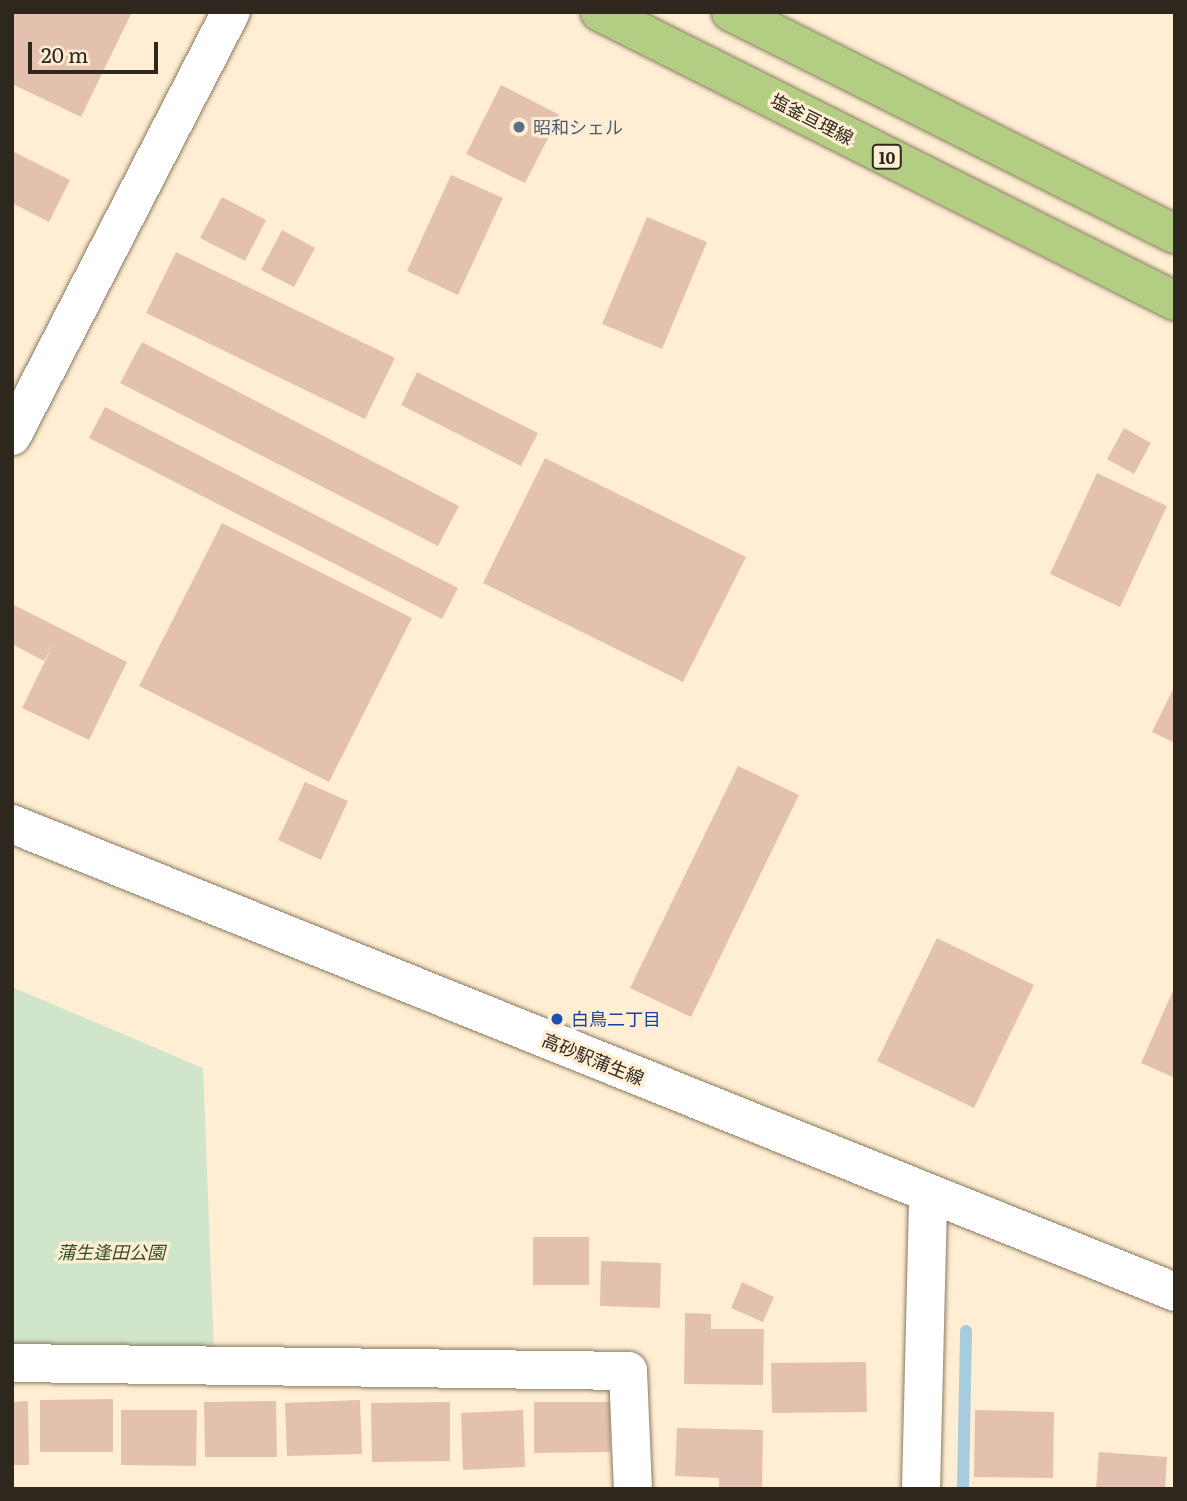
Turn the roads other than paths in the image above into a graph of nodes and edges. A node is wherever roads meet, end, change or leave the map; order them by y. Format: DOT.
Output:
graph roads {
  1 [pos="231,12"];
  2 [pos="600,12"];
  3 [pos="731,12"];
  4 [pos="1175,233"];
  5 [pos="1175,301"];
  6 [pos="12,436"];
  7 [pos="12,824"];
  8 [pos="928,1194"];
  9 [pos="1175,1292"];
  10 [pos="12,1363"];
  11 [pos="633,1489"];
  12 [pos="920,1489"];
  1 -- 6 [label="street"];
  2 -- 5 [label="main road, 塩釜亘理線 / 10"];
  3 -- 4 [label="main road"];
  7 -- 8 [label="street, 高砂駅蒲生線"];
  8 -- 9 [label="street, 高砂駅蒲生線"];
  8 -- 12 [label="street"];
  10 -- 11 [label="street"];
}
